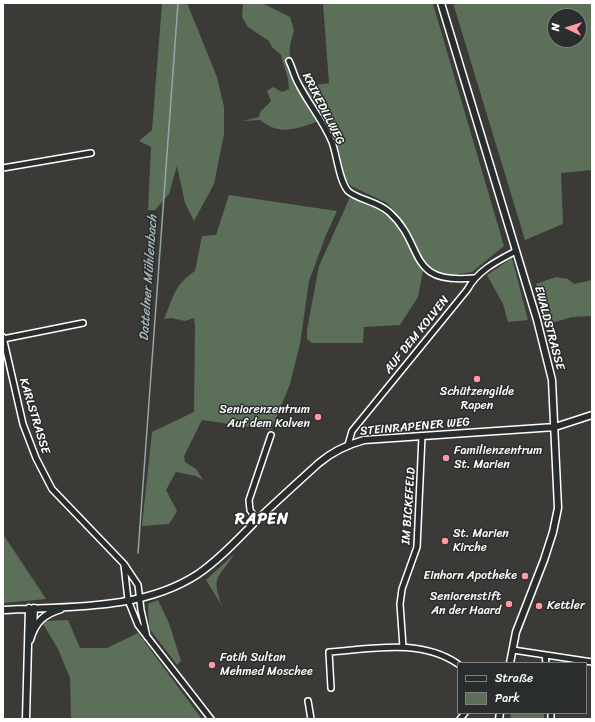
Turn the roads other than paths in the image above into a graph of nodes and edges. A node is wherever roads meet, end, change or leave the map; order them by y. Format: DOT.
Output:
graph roads {
  1 [pos="441,3"];
  2 [pos="289,61"];
  3 [pos="91,153"];
  4 [pos="3,168"];
  5 [pos="516,251"];
  6 [pos="474,278"];
  7 [pos="83,323"];
  8 [pos="3,338"];
  9 [pos="592,415"];
  10 [pos="555,427"];
  11 [pos="271,435"];
  12 [pos="422,436"];
  13 [pos="348,445"];
  14 [pos="257,520"];
  15 [pos="124,564"];
  16 [pos="140,598"];
  17 [pos="128,600"];
  18 [pos="70,606"];
  19 [pos="32,608"];
  20 [pos="3,610"];
  21 [pos="33,630"];
  22 [pos="147,637"];
  23 [pos="403,647"];
  24 [pos="28,648"];
  25 [pos="513,650"];
  26 [pos="546,655"];
  27 [pos="510,662"];
  28 [pos="546,662"];
  29 [pos="592,662"];
  30 [pos="457,663"];
  31 [pos="331,688"];
  32 [pos="308,701"];
  33 [pos="26,719"];
  34 [pos="211,719"];
  35 [pos="311,719"];
  1 -- 5 [label="street, EWALDSTRASSE"];
  2 -- 6 [label="street, KRIKEDILLWEG"];
  3 -- 4 [label="street"];
  5 -- 6 [label="street, AUF DEM KOLVEN"];
  5 -- 10 [label="street, EWALDSTRASSE"];
  6 -- 13 [label="street, AUF DEM KOLVEN"];
  7 -- 8 [label="street, KARLSTRASSE"];
  8 -- 15 [label="street, KARLSTRASSE"];
  9 -- 10 [label="street, STEINRAPENER WEG"];
  10 -- 12 [label="street, STEINRAPENER WEG"];
  10 -- 25 [label="street, EWALDSTRASSE"];
  11 -- 14 [label="street"];
  12 -- 13 [label="street, STEINRAPENER WEG"];
  12 -- 23 [label="street, IM BICKEFELD"];
  13 -- 14 [label="street, STEINRAPENER WEG"];
  14 -- 16 [label="street, STEINRAPENER WEG"];
  15 -- 16 [label="street, KARLSTRASSE"];
  15 -- 17 [label="street"];
  16 -- 17 [label="street, STEINRAPENER WEG"];
  16 -- 22 [label="street, KARLSTRASSE"];
  17 -- 18 [label="street, STEINRAPENER WEG"];
  17 -- 22 [label="street"];
  18 -- 19 [label="street, STEINRAPENER WEG"];
  18 -- 21 [label="street"];
  19 -- 20 [label="street, STEINRAPENER WEG"];
  19 -- 21 [label="street"];
  19 -- 24 [label="street"];
  21 -- 24 [label="street"];
  22 -- 34 [label="street"];
  23 -- 30 [label="street"];
  23 -- 31 [label="street"];
  24 -- 33 [label="street"];
  25 -- 26 [label="street"];
  25 -- 27 [label="street, EWALDSTRASSE"];
  26 -- 28 [label="street"];
  26 -- 29 [label="street"];
  32 -- 35 [label="street"];
}
